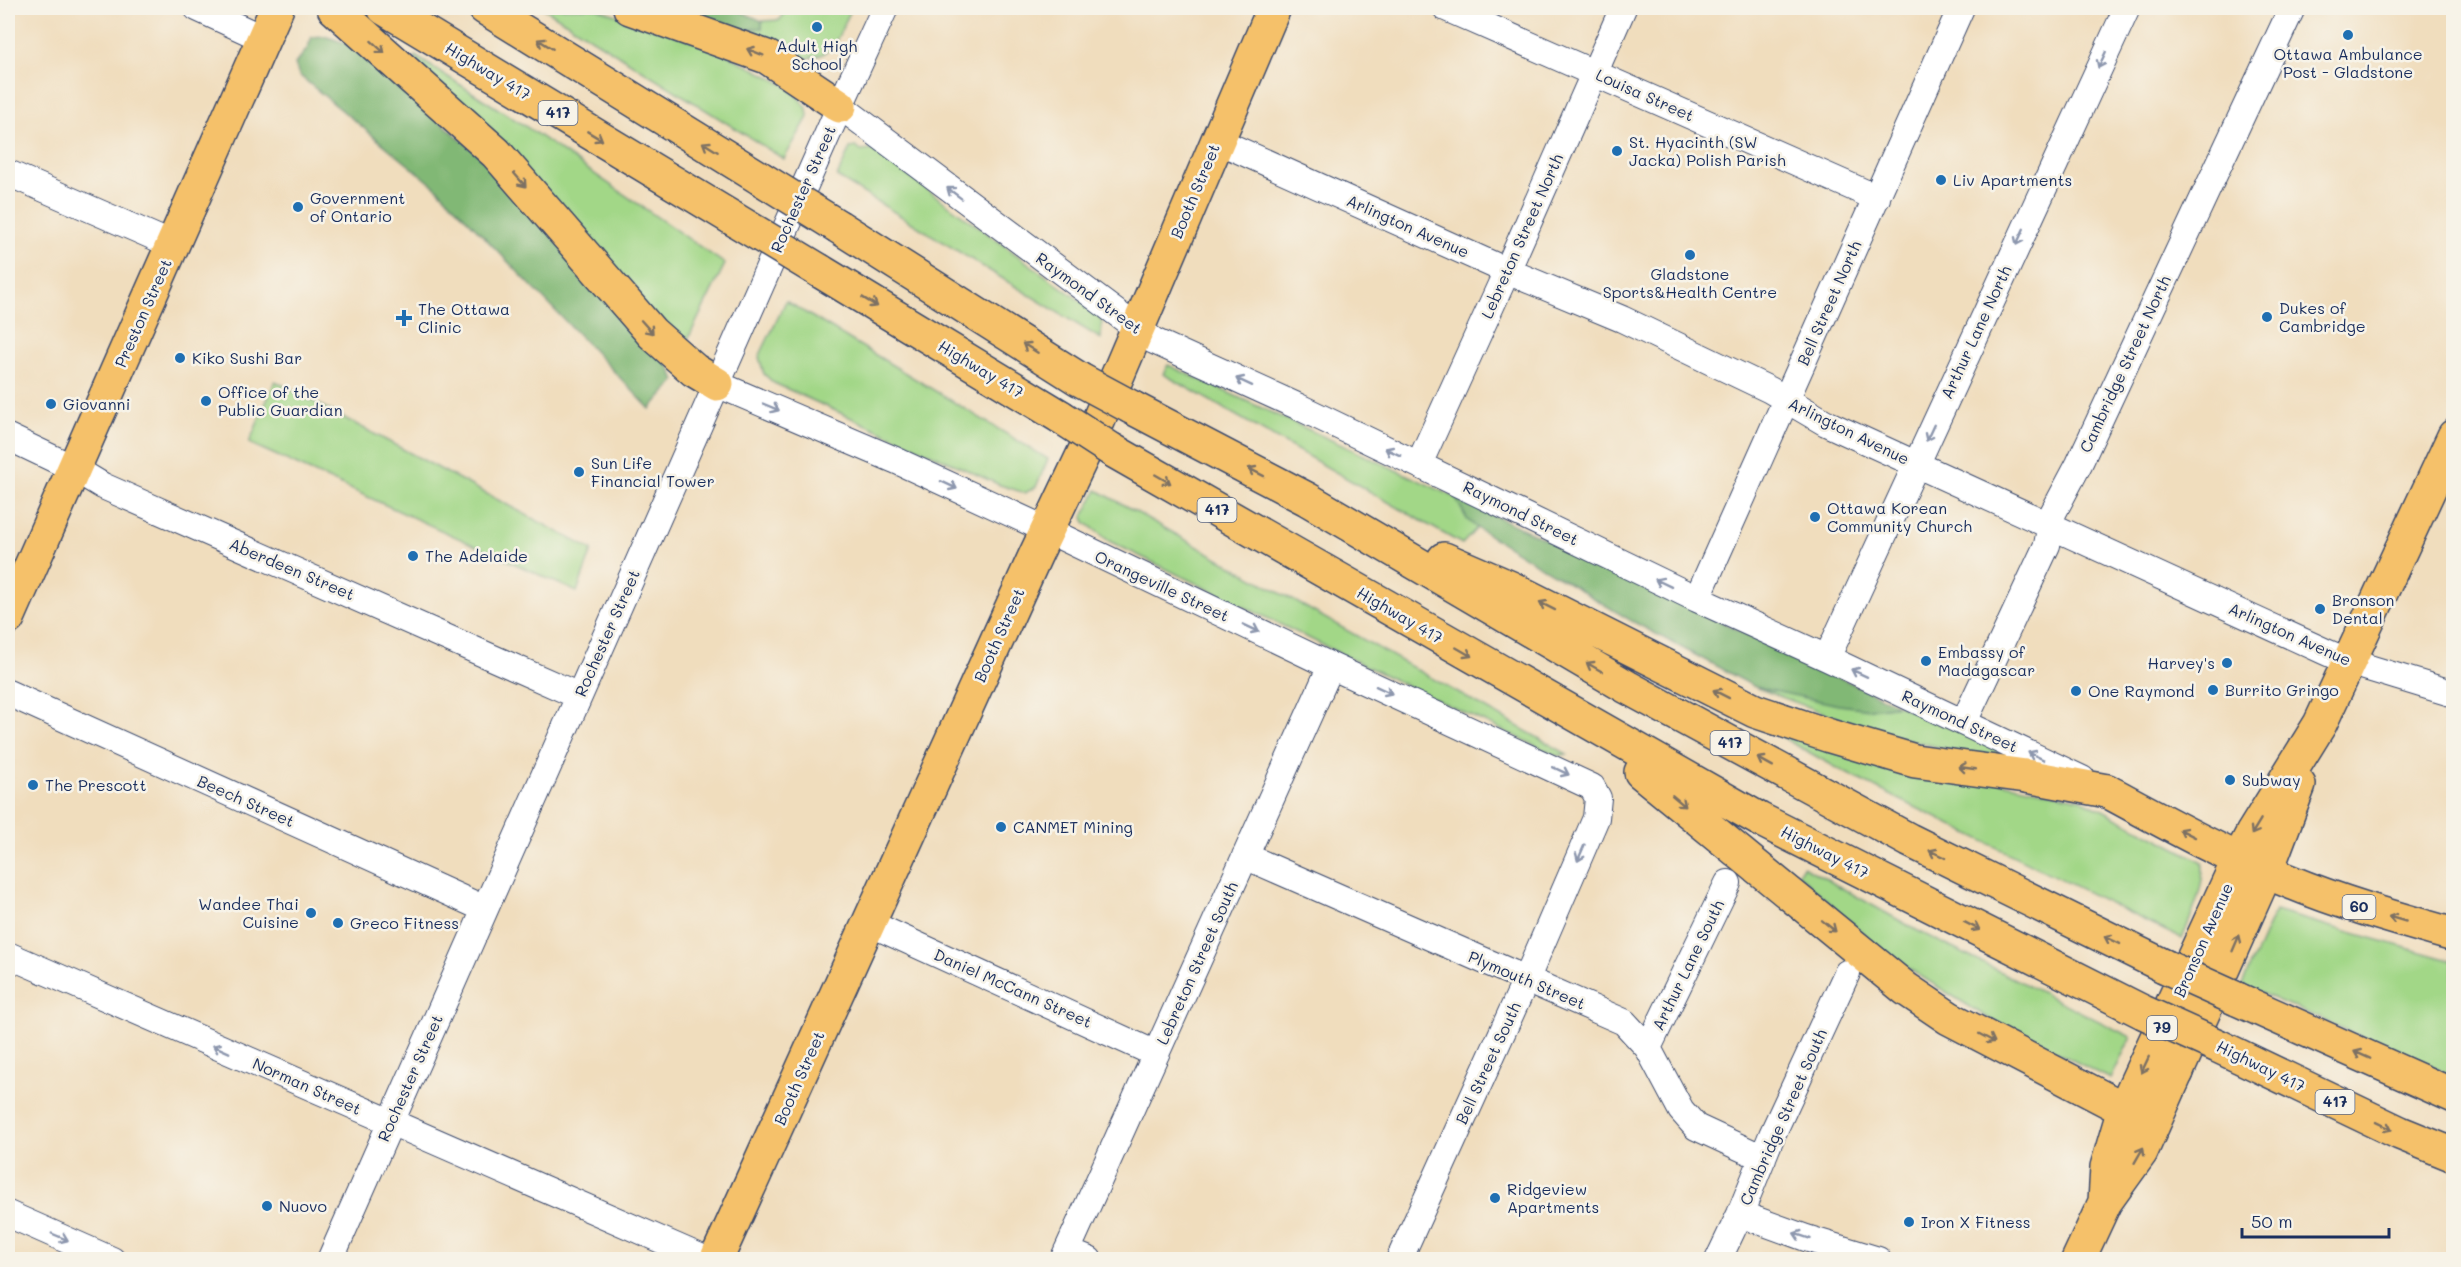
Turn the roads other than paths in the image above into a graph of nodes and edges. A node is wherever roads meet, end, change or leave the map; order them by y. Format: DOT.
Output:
graph roads {
  1 [pos="197,8"];
  2 [pos="277,8"];
  3 [pos="334,8"];
  4 [pos="384,8"];
  5 [pos="485,8"];
  6 [pos="630,8"];
  7 [pos="885,8"];
  8 [pos="1274,8"];
  9 [pos="1446,8"];
  10 [pos="1623,8"];
  11 [pos="1961,8"];
  12 [pos="2127,8"];
  13 [pos="2292,8"];
  14 [pos="264,39"];
  15 [pos="1594,73"];
  16 [pos="840,106"];
  17 [pos="1216,140"];
  18 [pos="8,173"];
  19 [pos="1877,198"];
  20 [pos="173,245"];
  21 [pos="1507,271"];
  22 [pos="1136,328"];
  23 [pos="717,384"];
  24 [pos="1785,400"];
  25 [pos="8,437"];
  26 [pos="2453,441"];
  27 [pos="1419,464"];
  28 [pos="1916,464"];
  29 [pos="75,469"];
  30 [pos="1308,499"];
  31 [pos="2052,528"];
  32 [pos="1047,530"];
  33 [pos="1697,599"];
  34 [pos="8,618"];
  35 [pos="1827,658"];
  36 [pos="2349,662"];
  37 [pos="1331,666"];
  38 [pos="8,693"];
  39 [pos="2454,694"];
  40 [pos="579,696"];
  41 [pos="1550,701"];
  42 [pos="1964,722"];
  43 [pos="2107,791"];
  44 [pos="1598,798"];
  45 [pos="1245,856"];
  46 [pos="2253,865"];
  47 [pos="1728,883"];
  48 [pos="485,909"];
  49 [pos="869,923"];
  50 [pos="2454,934"];
  51 [pos="8,956"];
  52 [pos="1847,974"];
  53 [pos="1526,980"];
  54 [pos="1648,1047"];
  55 [pos="1156,1054"];
  56 [pos="2177,1072"];
  57 [pos="2454,1096"];
  58 [pos="2124,1109"];
  59 [pos="390,1122"];
  60 [pos="2454,1155"];
  61 [pos="1763,1158"];
  62 [pos="2105,1202"];
  63 [pos="8,1214"];
  64 [pos="1740,1214"];
  65 [pos="1073,1257"];
  66 [pos="112,1260"];
  67 [pos="330,1260"];
  68 [pos="706,1260"];
  69 [pos="717,1260"];
  70 [pos="1399,1260"];
  71 [pos="1718,1260"];
  72 [pos="1878,1260"];
  73 [pos="2078,1260"];
  1 -- 14 [label="street"];
  2 -- 14 [label="main road, Preston Street"];
  3 -- 23 [label="main road, one-way"];
  4 -- 41 [label="main road, Highway 417 / 417, one-way, bridge"];
  30 -- 5 [label="main road, 417, one-way, bridge"];
  16 -- 6 [label="main road, one-way"];
  7 -- 16 [label="street, Rochester Street"];
  8 -- 17 [label="main road, Booth Street"];
  9 -- 15 [label="street, Louisa Street"];
  10 -- 15 [label="street, Lebreton Street North"];
  11 -- 19 [label="street, Bell Street North"];
  12 -- 28 [label="street, Arthur Lane North, one-way"];
  13 -- 31 [label="street, Cambridge Street North"];
  14 -- 20 [label="main road, Preston Street"];
  15 -- 19 [label="street, Louisa Street"];
  15 -- 21 [label="street, Lebreton Street North"];
  22 -- 16 [label="street, Raymond Street, one-way"];
  16 -- 23 [label="street, Rochester Street"];
  17 -- 21 [label="street, Arlington Avenue"];
  17 -- 22 [label="main road, Booth Street"];
  18 -- 20 [label="street"];
  19 -- 24 [label="street, Bell Street North"];
  20 -- 29 [label="main road, Preston Street"];
  21 -- 24 [label="street, Arlington Avenue"];
  21 -- 27 [label="street, Lebreton Street North"];
  27 -- 22 [label="street, Raymond Street, one-way"];
  22 -- 32 [label="main road, Booth Street"];
  23 -- 32 [label="street, Orangeville Street, one-way"];
  23 -- 40 [label="street, Rochester Street"];
  24 -- 28 [label="street, Arlington Avenue"];
  24 -- 33 [label="street, Bell Street North"];
  25 -- 29 [label="street, Aberdeen Street"];
  26 -- 36 [label="main road, Bronson Avenue / 79"];
  33 -- 27 [label="street, Raymond Street, one-way"];
  28 -- 31 [label="street, Arlington Avenue"];
  28 -- 35 [label="street, Arthur Lane North"];
  29 -- 34 [label="main road, Preston Street"];
  29 -- 40 [label="street, Aberdeen Street"];
  43 -- 30 [label="main road, one-way"];
  57 -- 30 [label="main road, 417, one-way, bridge"];
  31 -- 36 [label="street, Arlington Avenue"];
  31 -- 42 [label="street, Cambridge Street North"];
  32 -- 37 [label="street, Orangeville Street, one-way"];
  32 -- 49 [label="main road, Booth Street"];
  33 -- 35 [label="street, Raymond Street"];
  42 -- 35 [label="street, Raymond Street, one-way"];
  36 -- 39 [label="street, Arlington Avenue"];
  36 -- 46 [label="main road, Bronson Avenue / 79"];
  37 -- 44 [label="street, Orangeville Street, one-way"];
  37 -- 45 [label="street, Lebreton Street South"];
  38 -- 48 [label="street, Beech Street"];
  40 -- 48 [label="street, Rochester Street"];
  41 -- 58 [label="main road, one-way"];
  41 -- 60 [label="main road, Highway 417 / 417, one-way, bridge"];
  43 -- 42 [label="street, Raymond Street, one-way"];
  46 -- 43 [label="main road, Raymond Street, one-way"];
  44 -- 53 [label="street, Bell Street South, one-way"];
  45 -- 53 [label="street, Plymouth Street"];
  45 -- 55 [label="street, Lebreton Street South"];
  50 -- 46 [label="main road, 60, one-way"];
  56 -- 46 [label="main road, Bronson Avenue / 79, one-way"];
  46 -- 58 [label="main road, Bronson Avenue / 79, one-way"];
  47 -- 54 [label="street, Arthur Lane South"];
  48 -- 59 [label="street, Rochester Street"];
  49 -- 55 [label="street, Daniel McCann Street"];
  49 -- 69 [label="main road, Booth Street"];
  59 -- 51 [label="street, Norman Street, one-way"];
  52 -- 61 [label="street, Cambridge Street South"];
  53 -- 54 [label="street, Plymouth Street"];
  53 -- 70 [label="street, Bell Street South"];
  54 -- 61 [label="street, Plymouth Street"];
  55 -- 65 [label="street, Lebreton Street South"];
  56 -- 58 [label="main road"];
  62 -- 56 [label="main road, Bronson Avenue / 79, one-way"];
  58 -- 62 [label="main road, Bronson Avenue / 79"];
  59 -- 67 [label="street, Rochester Street"];
  59 -- 68 [label="street, Norman Street"];
  61 -- 64 [label="street, Cambridge Street South"];
  62 -- 73 [label="main road, Bronson Avenue / 79"];
  63 -- 66 [label="street, one-way"];
  64 -- 71 [label="street, Cambridge Street South"];
  72 -- 64 [label="street, one-way"];
}
